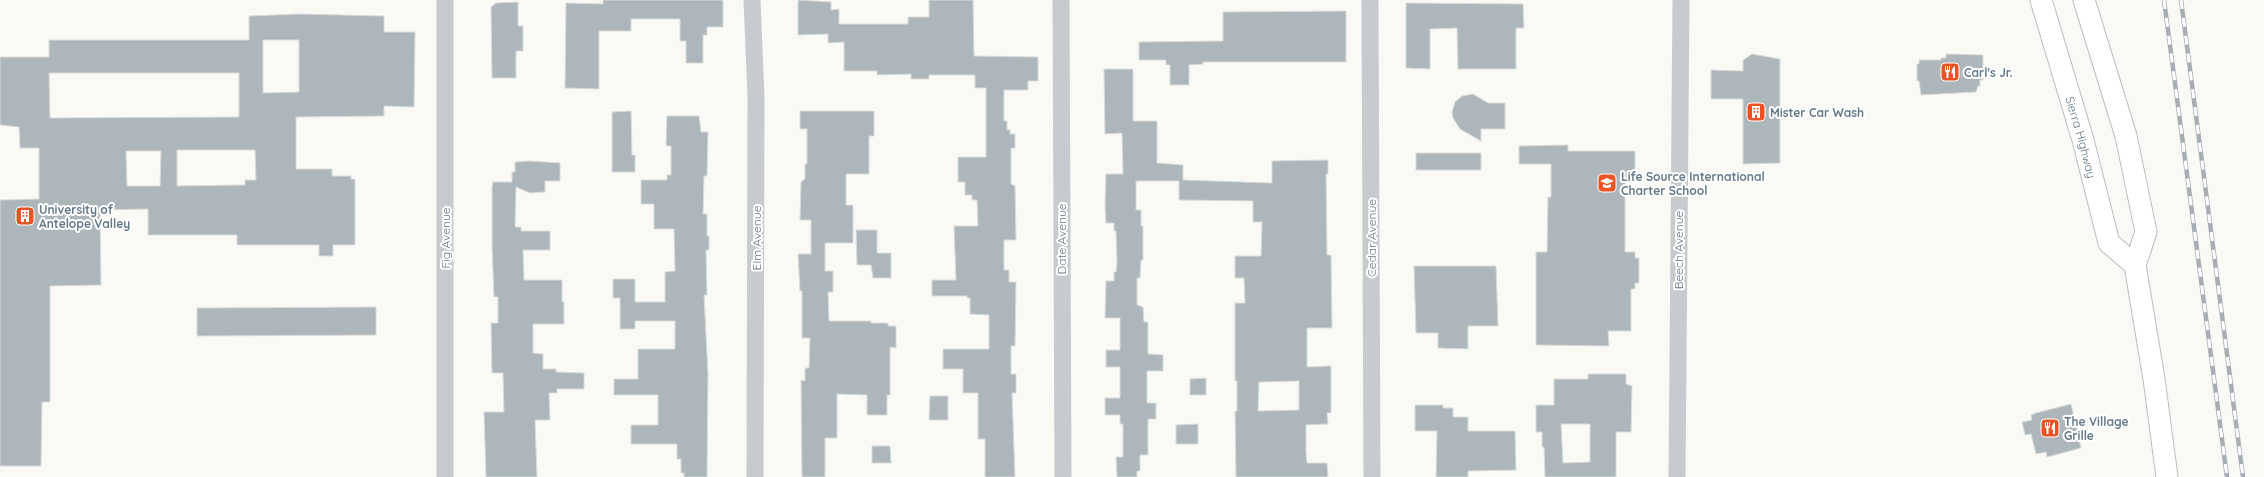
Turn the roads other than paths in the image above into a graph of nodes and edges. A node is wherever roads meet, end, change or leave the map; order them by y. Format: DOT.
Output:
graph roads {
  1 [pos="445,0"];
  2 [pos="752,0"];
  3 [pos="1061,0"];
  4 [pos="1370,0"];
  5 [pos="1681,0"];
  6 [pos="2040,0"];
  7 [pos="2084,0"];
  8 [pos="2135,265"];
  9 [pos="445,477"];
  10 [pos="755,477"];
  11 [pos="1063,477"];
  12 [pos="1372,477"];
  13 [pos="1677,477"];
  14 [pos="2167,477"];
  1 -- 9 [label="street, Fig Avenue"];
  2 -- 10 [label="street, Elm Avenue"];
  3 -- 11 [label="street, Date Avenue"];
  4 -- 12 [label="street, Cedar Avenue"];
  5 -- 13 [label="street, Beech Avenue"];
  6 -- 8 [label="main road, Sierra Highway"];
  7 -- 8 [label="main road"];
  8 -- 14 [label="main road"];
}
